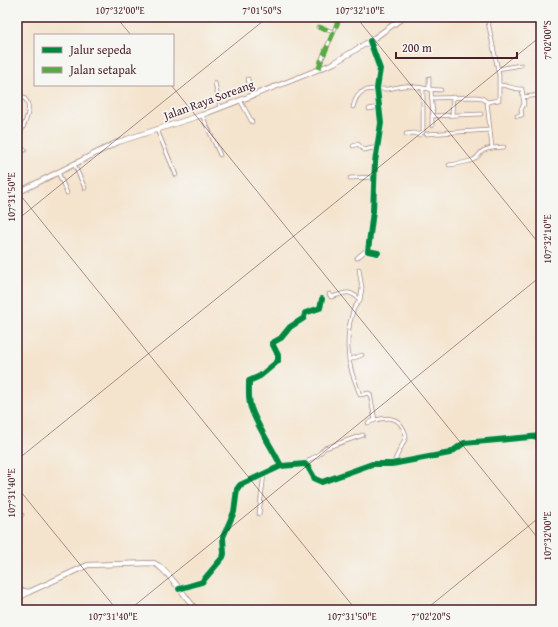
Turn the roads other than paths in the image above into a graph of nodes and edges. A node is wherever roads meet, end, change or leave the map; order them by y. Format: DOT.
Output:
graph roads {
  1 [pos="22,17"];
  2 [pos="340,17"];
  3 [pos="404,17"];
  4 [pos="487,17"];
  5 [pos="17,23"];
  6 [pos="318,27"];
  7 [pos="334,32"];
  8 [pos="370,41"];
  9 [pos="521,65"];
  10 [pos="319,69"];
  11 [pos="498,69"];
  12 [pos="429,78"];
  13 [pos="248,80"];
  14 [pos="214,83"];
  15 [pos="500,85"];
  16 [pos="377,88"];
  17 [pos="423,89"];
  18 [pos="17,90"];
  19 [pos="430,90"];
  20 [pos="441,90"];
  21 [pos="541,95"];
  22 [pos="252,96"];
  23 [pos="453,97"];
  24 [pos="523,97"];
  25 [pos="432,98"];
  26 [pos="240,100"];
  27 [pos="488,102"];
  28 [pos="379,106"];
  29 [pos="353,107"];
  30 [pos="220,108"];
  31 [pos="369,109"];
  32 [pos="202,114"];
  33 [pos="481,114"];
  34 [pos="432,115"];
  35 [pos="452,116"];
  36 [pos="516,116"];
  37 [pos="252,122"];
  38 [pos="432,126"];
  39 [pos="157,130"];
  40 [pos="490,130"];
  41 [pos="406,134"];
  42 [pos="426,134"];
  43 [pos="17,139"];
  44 [pos="354,146"];
  45 [pos="377,147"];
  46 [pos="504,147"];
  47 [pos="492,148"];
  48 [pos="25,150"];
  49 [pos="17,154"];
  50 [pos="220,155"];
  51 [pos="74,164"];
  52 [pos="449,165"];
  53 [pos="58,172"];
  54 [pos="176,175"];
  55 [pos="374,177"];
  56 [pos="350,178"];
  57 [pos="85,188"];
  58 [pos="67,192"];
  59 [pos="17,193"];
  60 [pos="368,250"];
  61 [pos="378,252"];
  62 [pos="357,258"];
  63 [pos="359,269"];
  64 [pos="329,294"];
  65 [pos="322,299"];
  66 [pos="360,300"];
  67 [pos="362,355"];
  68 [pos="349,360"];
  69 [pos="375,420"];
  70 [pos="368,422"];
  71 [pos="364,435"];
  72 [pos="541,436"];
  73 [pos="305,464"];
  74 [pos="393,464"];
  75 [pos="281,466"];
  76 [pos="264,474"];
  77 [pos="260,514"];
  78 [pos="22,515"];
  79 [pos="17,517"];
  80 [pos="179,589"];
  81 [pos="17,590"];
  82 [pos="29,592"];
  83 [pos="17,599"];
  84 [pos="195,609"];
  1 -- 5 [label="street"];
  2 -- 7 [label="street"];
  3 -- 8 [label="street, Jalan Raya Soreang"];
  4 -- 11 [label="street"];
  6 -- 7 [label="street"];
  7 -- 10 [label="street"];
  8 -- 10 [label="street, Jalan Raya Soreang"];
  8 -- 16 [label="street"];
  9 -- 11 [label="street"];
  10 -- 22 [label="street, Jalan Raya Soreang"];
  11 -- 15 [label="street"];
  12 -- 19 [label="street"];
  13 -- 22 [label="street"];
  14 -- 30 [label="street"];
  15 -- 24 [label="street"];
  15 -- 27 [label="street"];
  16 -- 17 [label="street"];
  16 -- 28 [label="street"];
  16 -- 29 [label="street"];
  17 -- 19 [label="street"];
  17 -- 41 [label="street"];
  18 -- 43 [label="street"];
  19 -- 20 [label="street"];
  19 -- 25 [label="street"];
  21 -- 24 [label="street"];
  22 -- 26 [label="street, Jalan Raya Soreang"];
  23 -- 25 [label="street"];
  23 -- 27 [label="street"];
  23 -- 35 [label="street"];
  24 -- 36 [label="street"];
  25 -- 34 [label="street"];
  26 -- 30 [label="street, Jalan Raya Soreang"];
  26 -- 37 [label="street"];
  27 -- 40 [label="street"];
  28 -- 31 [label="street"];
  28 -- 45 [label="street"];
  30 -- 32 [label="street, Jalan Raya Soreang"];
  32 -- 39 [label="street, Jalan Raya Soreang"];
  32 -- 50 [label="street"];
  33 -- 35 [label="street"];
  34 -- 35 [label="street"];
  34 -- 38 [label="street"];
  39 -- 51 [label="street, Jalan Raya Soreang"];
  39 -- 54 [label="street"];
  40 -- 42 [label="street"];
  40 -- 47 [label="street"];
  44 -- 45 [label="street"];
  45 -- 55 [label="street"];
  46 -- 47 [label="street"];
  47 -- 52 [label="street"];
  48 -- 49 [label="street"];
  51 -- 53 [label="street, Jalan Raya Soreang"];
  51 -- 57 [label="street"];
  53 -- 58 [label="street"];
  53 -- 59 [label="street, Jalan Raya Soreang"];
  55 -- 56 [label="street"];
  55 -- 60 [label="street"];
  60 -- 61 [label="street"];
  60 -- 62 [label="street"];
  63 -- 66 [label="street"];
  64 -- 66 [label="street"];
  65 -- 75 [label="street"];
  66 -- 68 [label="street"];
  67 -- 68 [label="street"];
  68 -- 69 [label="street"];
  69 -- 70 [label="street"];
  69 -- 74 [label="street"];
  71 -- 73 [label="street"];
  72 -- 74 [label="street"];
  73 -- 74 [label="street"];
  73 -- 75 [label="street"];
  75 -- 76 [label="street"];
  76 -- 77 [label="street"];
  76 -- 80 [label="street"];
  78 -- 79 [label="street"];
  80 -- 82 [label="street"];
  80 -- 84 [label="street"];
  81 -- 82 [label="street"];
  82 -- 83 [label="street"];
}
